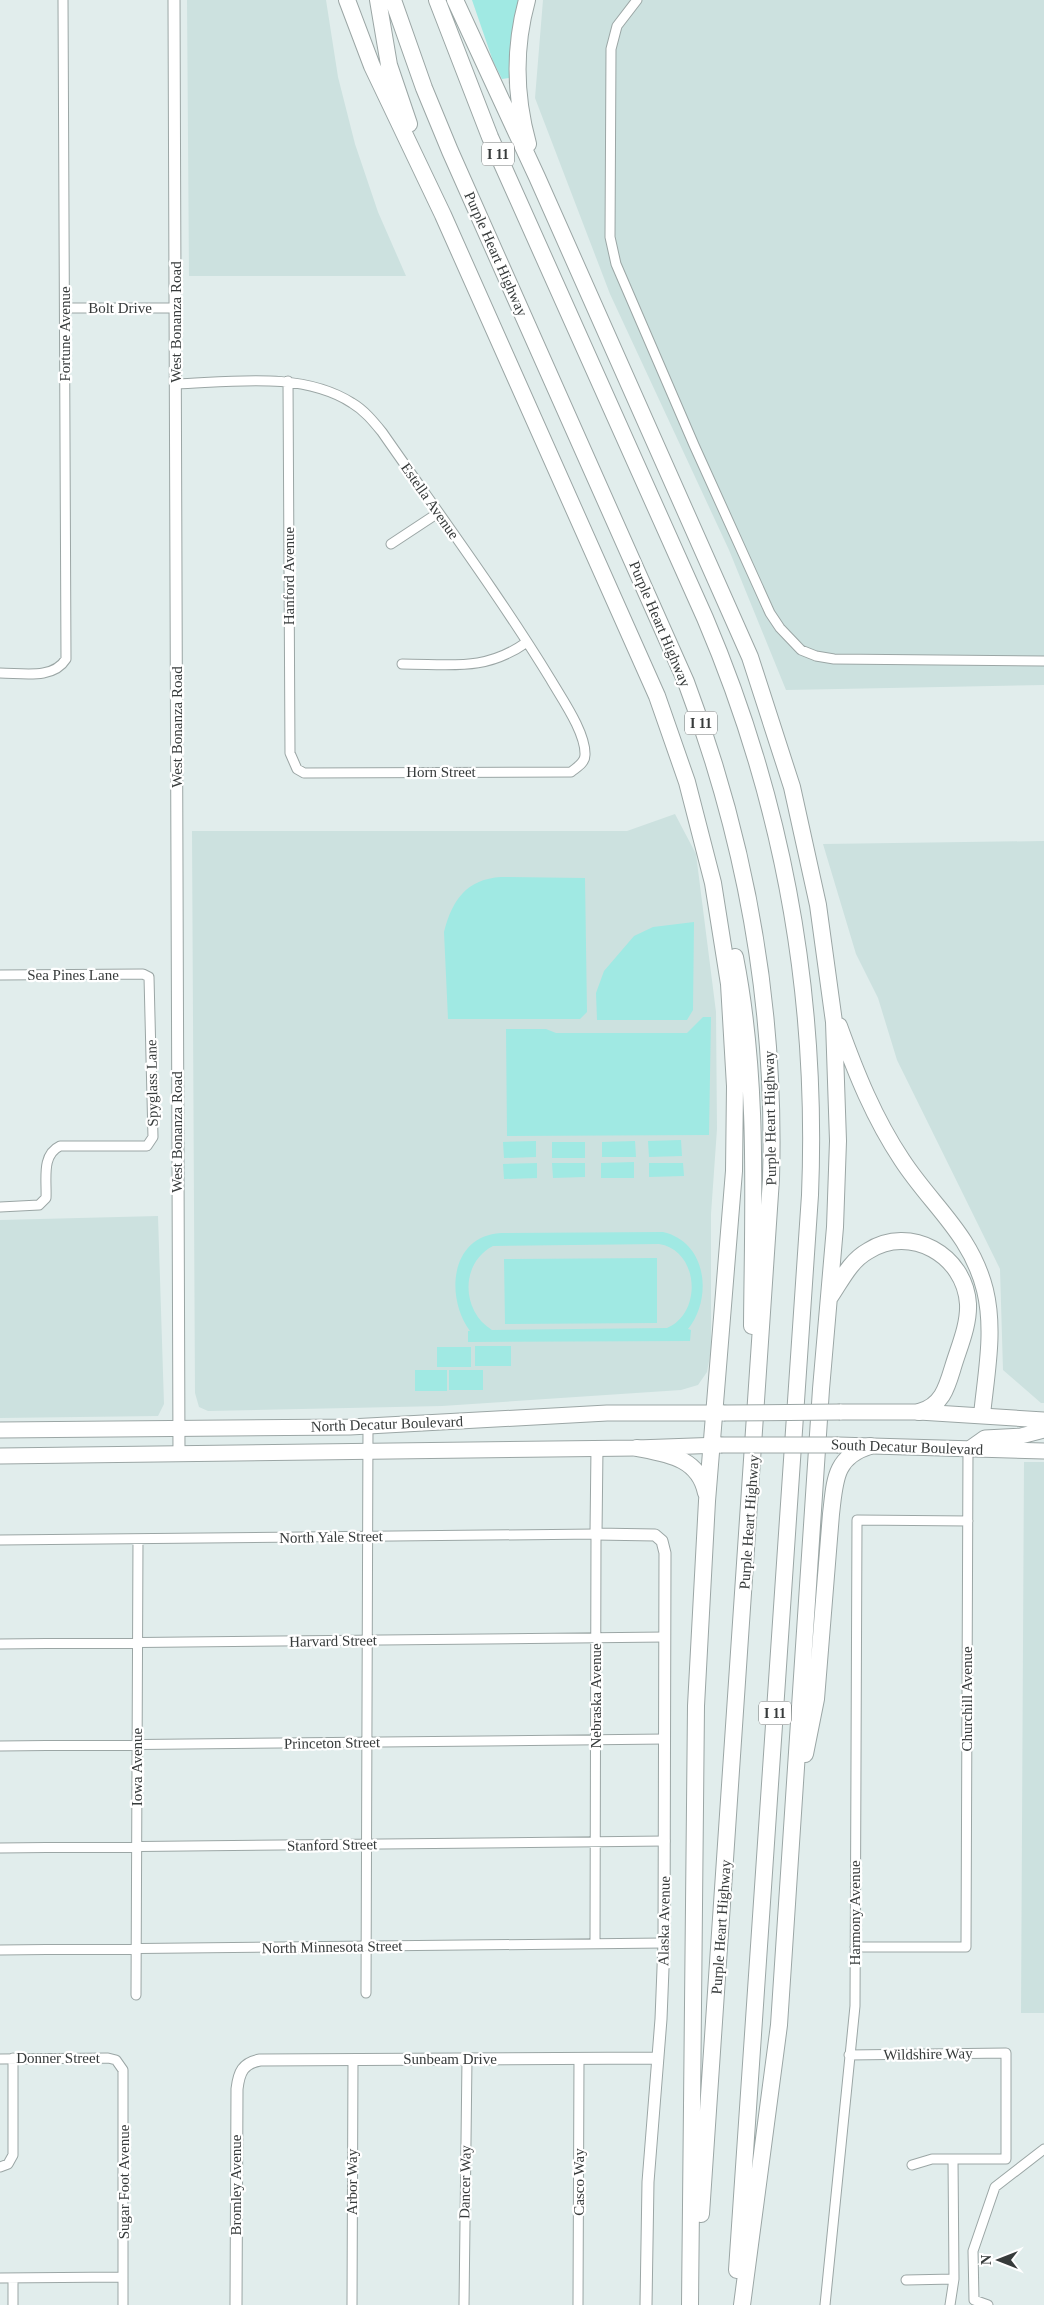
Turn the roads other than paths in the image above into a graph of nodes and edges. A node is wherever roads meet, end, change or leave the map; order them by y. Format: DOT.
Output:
graph roads {
  1 [pos="63,0"];
  2 [pos="174,0"];
  3 [pos="347,0"];
  4 [pos="378,0"];
  5 [pos="393,0"];
  6 [pos="437,0"];
  7 [pos="455,0"];
  8 [pos="526,0"];
  9 [pos="637,0"];
  10 [pos="537,177"];
  11 [pos="443,215"];
  12 [pos="65,308"];
  13 [pos="176,308"];
  14 [pos="288,381"];
  15 [pos="176,384"];
  16 [pos="438,513"];
  17 [pos="391,544"];
  18 [pos="527,642"];
  19 [pos="1044,661"];
  20 [pos="402,664"];
  21 [pos="0,673"];
  22 [pos="583,762"];
  23 [pos="297,769"];
  24 [pos="713,883"];
  25 [pos="0,975"];
  26 [pos="145,975"];
  27 [pos="832,1005"];
  28 [pos="0,1206"];
  29 [pos="829,1300"];
  30 [pos="919,1412"];
  31 [pos="719,1413"];
  32 [pos="982,1415"];
  33 [pos="1044,1420"];
  34 [pos="368,1427"];
  35 [pos="178,1429"];
  36 [pos="0,1430"];
  37 [pos="1044,1430"];
  38 [pos="717,1444"];
  39 [pos="770,1445"];
  40 [pos="870,1446"];
  41 [pos="596,1448"];
  42 [pos="637,1448"];
  43 [pos="968,1450"];
  44 [pos="1044,1451"];
  45 [pos="367,1452"];
  46 [pos="178,1454"];
  47 [pos="0,1456"];
  48 [pos="707,1501"];
  49 [pos="750,1501"];
  50 [pos="968,1520"];
  51 [pos="596,1534"];
  52 [pos="367,1536"];
  53 [pos="138,1539"];
  54 [pos="660,1539"];
  55 [pos="0,1540"];
  56 [pos="665,1637"];
  57 [pos="596,1638"];
  58 [pos="367,1640"];
  59 [pos="137,1643"];
  60 [pos="0,1644"];
  61 [pos="665,1739"];
  62 [pos="596,1740"];
  63 [pos="366,1742"];
  64 [pos="137,1745"];
  65 [pos="0,1746"];
  66 [pos="793,1818"];
  67 [pos="665,1841"];
  68 [pos="595,1842"];
  69 [pos="366,1844"];
  70 [pos="136,1847"];
  71 [pos="0,1848"];
  72 [pos="595,1944"];
  73 [pos="664,1944"];
  74 [pos="366,1946"];
  75 [pos="855,1947"];
  76 [pos="136,1949"];
  77 [pos="0,1950"];
  78 [pos="366,1994"];
  79 [pos="136,1996"];
  80 [pos="849,2055"];
  81 [pos="0,2058"];
  82 [pos="13,2058"];
  83 [pos="579,2058"];
  84 [pos="658,2058"];
  85 [pos="467,2059"];
  86 [pos="116,2060"];
  87 [pos="353,2060"];
  88 [pos="244,2066"];
  89 [pos="1044,2149"];
  90 [pos="953,2159"];
  91 [pos="912,2165"];
  92 [pos="4,2166"];
  93 [pos="123,2277"];
  94 [pos="0,2278"];
  95 [pos="13,2278"];
  96 [pos="954,2279"];
  97 [pos="906,2280"];
  98 [pos="12,2305"];
  99 [pos="123,2305"];
  100 [pos="236,2305"];
  101 [pos="352,2305"];
  102 [pos="464,2305"];
  103 [pos="578,2305"];
  104 [pos="646,2305"];
  105 [pos="690,2305"];
  106 [pos="695,2305"];
  107 [pos="735,2305"];
  108 [pos="742,2305"];
  109 [pos="825,2305"];
  110 [pos="950,2305"];
  111 [pos="988,2305"];
  1 -- 12 [label="street, Fortune Avenue"];
  2 -- 13 [label="street, West Bonanza Road"];
  3 -- 11 [label="highway"];
  4 -- 11 [label="highway"];
  5 -- 49 [label="highway, Purple Heart Highway / I 11"];
  6 -- 107 [label="highway, I 11"];
  7 -- 10 [label="highway"];
  8 -- 10 [label="highway"];
  9 -- 19 [label="street"];
  10 -- 27 [label="highway"];
  11 -- 24 [label="highway"];
  12 -- 13 [label="street, Bolt Drive"];
  12 -- 21 [label="street, Fortune Avenue"];
  13 -- 15 [label="street, West Bonanza Road"];
  14 -- 15 [label="street, Estella Avenue"];
  14 -- 16 [label="street, Estella Avenue"];
  14 -- 23 [label="street, Hanford Avenue"];
  15 -- 35 [label="street, West Bonanza Road"];
  16 -- 17 [label="street"];
  16 -- 18 [label="street, Estella Avenue"];
  18 -- 20 [label="street"];
  18 -- 22 [label="street, Estella Avenue"];
  22 -- 23 [label="street, Horn Street"];
  24 -- 31 [label="highway"];
  24 -- 49 [label="highway"];
  25 -- 26 [label="street, Sea Pines Lane"];
  26 -- 28 [label="street, Spyglass Lane"];
  27 -- 29 [label="highway"];
  27 -- 32 [label="highway"];
  29 -- 30 [label="highway"];
  29 -- 66 [label="highway"];
  30 -- 31 [label="main road, North Decatur Boulevard, bridge"];
  30 -- 32 [label="main road"];
  31 -- 34 [label="main road, North Decatur Boulevard"];
  31 -- 38 [label="highway"];
  32 -- 33 [label="main road"];
  32 -- 43 [label="main road"];
  34 -- 35 [label="main road, North Decatur Boulevard"];
  34 -- 45 [label="street"];
  35 -- 36 [label="main road, North Decatur Boulevard"];
  35 -- 46 [label="street, West Bonanza Road"];
  37 -- 43 [label="main road"];
  38 -- 39 [label="main road, North Decatur Boulevard, bridge"];
  38 -- 42 [label="main road, North Decatur Boulevard"];
  38 -- 48 [label="highway"];
  39 -- 40 [label="main road, South Decatur Boulevard, bridge"];
  40 -- 43 [label="main road, South Decatur Boulevard"];
  40 -- 66 [label="highway"];
  41 -- 42 [label="main road, North Decatur Boulevard"];
  41 -- 45 [label="main road, North Decatur Boulevard"];
  41 -- 51 [label="street, Nebraska Avenue"];
  42 -- 48 [label="highway"];
  43 -- 44 [label="main road, South Decatur Boulevard"];
  43 -- 50 [label="street, Churchill Avenue"];
  45 -- 46 [label="main road, North Decatur Boulevard"];
  45 -- 52 [label="street"];
  46 -- 47 [label="main road, North Decatur Boulevard"];
  48 -- 105 [label="highway"];
  49 -- 106 [label="highway, Purple Heart Highway / I 11"];
  50 -- 75 [label="street, Harmony Avenue"];
  50 -- 75 [label="street, Churchill Avenue"];
  51 -- 52 [label="street, North Yale Street"];
  51 -- 54 [label="street, North Yale Street"];
  51 -- 57 [label="street, Nebraska Avenue"];
  52 -- 53 [label="street, North Yale Street"];
  52 -- 58 [label="street"];
  53 -- 55 [label="street, North Yale Street"];
  53 -- 59 [label="street, Iowa Avenue"];
  54 -- 56 [label="street, Alaska Avenue"];
  56 -- 57 [label="street, Harvard Street"];
  56 -- 61 [label="street, Alaska Avenue"];
  57 -- 58 [label="street, Harvard Street"];
  57 -- 62 [label="street, Nebraska Avenue"];
  58 -- 59 [label="street, Harvard Street"];
  58 -- 63 [label="street"];
  59 -- 60 [label="street, Harvard Street"];
  59 -- 64 [label="street, Iowa Avenue"];
  61 -- 62 [label="street, Princeton Street"];
  61 -- 67 [label="street, Alaska Avenue"];
  62 -- 63 [label="street, Princeton Street"];
  62 -- 68 [label="street, Nebraska Avenue"];
  63 -- 64 [label="street, Princeton Street"];
  63 -- 69 [label="street"];
  64 -- 65 [label="street, Princeton Street"];
  64 -- 70 [label="street, Iowa Avenue"];
  66 -- 108 [label="highway"];
  67 -- 68 [label="street, Stanford Street"];
  67 -- 73 [label="street, Alaska Avenue"];
  68 -- 69 [label="street, Stanford Street"];
  68 -- 72 [label="street, Nebraska Avenue"];
  69 -- 70 [label="street, Stanford Street"];
  69 -- 74 [label="street"];
  70 -- 71 [label="street, Stanford Street"];
  70 -- 76 [label="street, Iowa Avenue"];
  72 -- 73 [label="street, North Minnesota Street"];
  72 -- 74 [label="street, North Minnesota Street"];
  73 -- 84 [label="street, Alaska Avenue"];
  74 -- 76 [label="street, North Minnesota Street"];
  74 -- 78 [label="street"];
  75 -- 80 [label="street, Harmony Avenue"];
  76 -- 77 [label="street, North Minnesota Street"];
  76 -- 79 [label="street, Iowa Avenue"];
  80 -- 90 [label="street, Wildshire Way"];
  80 -- 109 [label="street, Harmony Avenue"];
  81 -- 82 [label="street, Donner Street"];
  82 -- 86 [label="street, Donner Street"];
  82 -- 92 [label="street"];
  83 -- 84 [label="street, Sunbeam Drive"];
  83 -- 85 [label="street, Sunbeam Drive"];
  83 -- 103 [label="street, Casco Way"];
  84 -- 104 [label="street, Alaska Avenue"];
  85 -- 87 [label="street, Sunbeam Drive"];
  85 -- 102 [label="street, Dancer Way"];
  86 -- 93 [label="street, Sugar Foot Avenue"];
  87 -- 88 [label="street, Sunbeam Drive"];
  87 -- 101 [label="street, Arbor Way"];
  88 -- 100 [label="street, Bromley Avenue"];
  89 -- 111 [label="street"];
  90 -- 91 [label="street"];
  90 -- 96 [label="street"];
  93 -- 95 [label="street"];
  93 -- 99 [label="street, Sugar Foot Avenue"];
  94 -- 95 [label="street"];
  95 -- 98 [label="street"];
  96 -- 97 [label="street"];
  96 -- 110 [label="street"];
}
